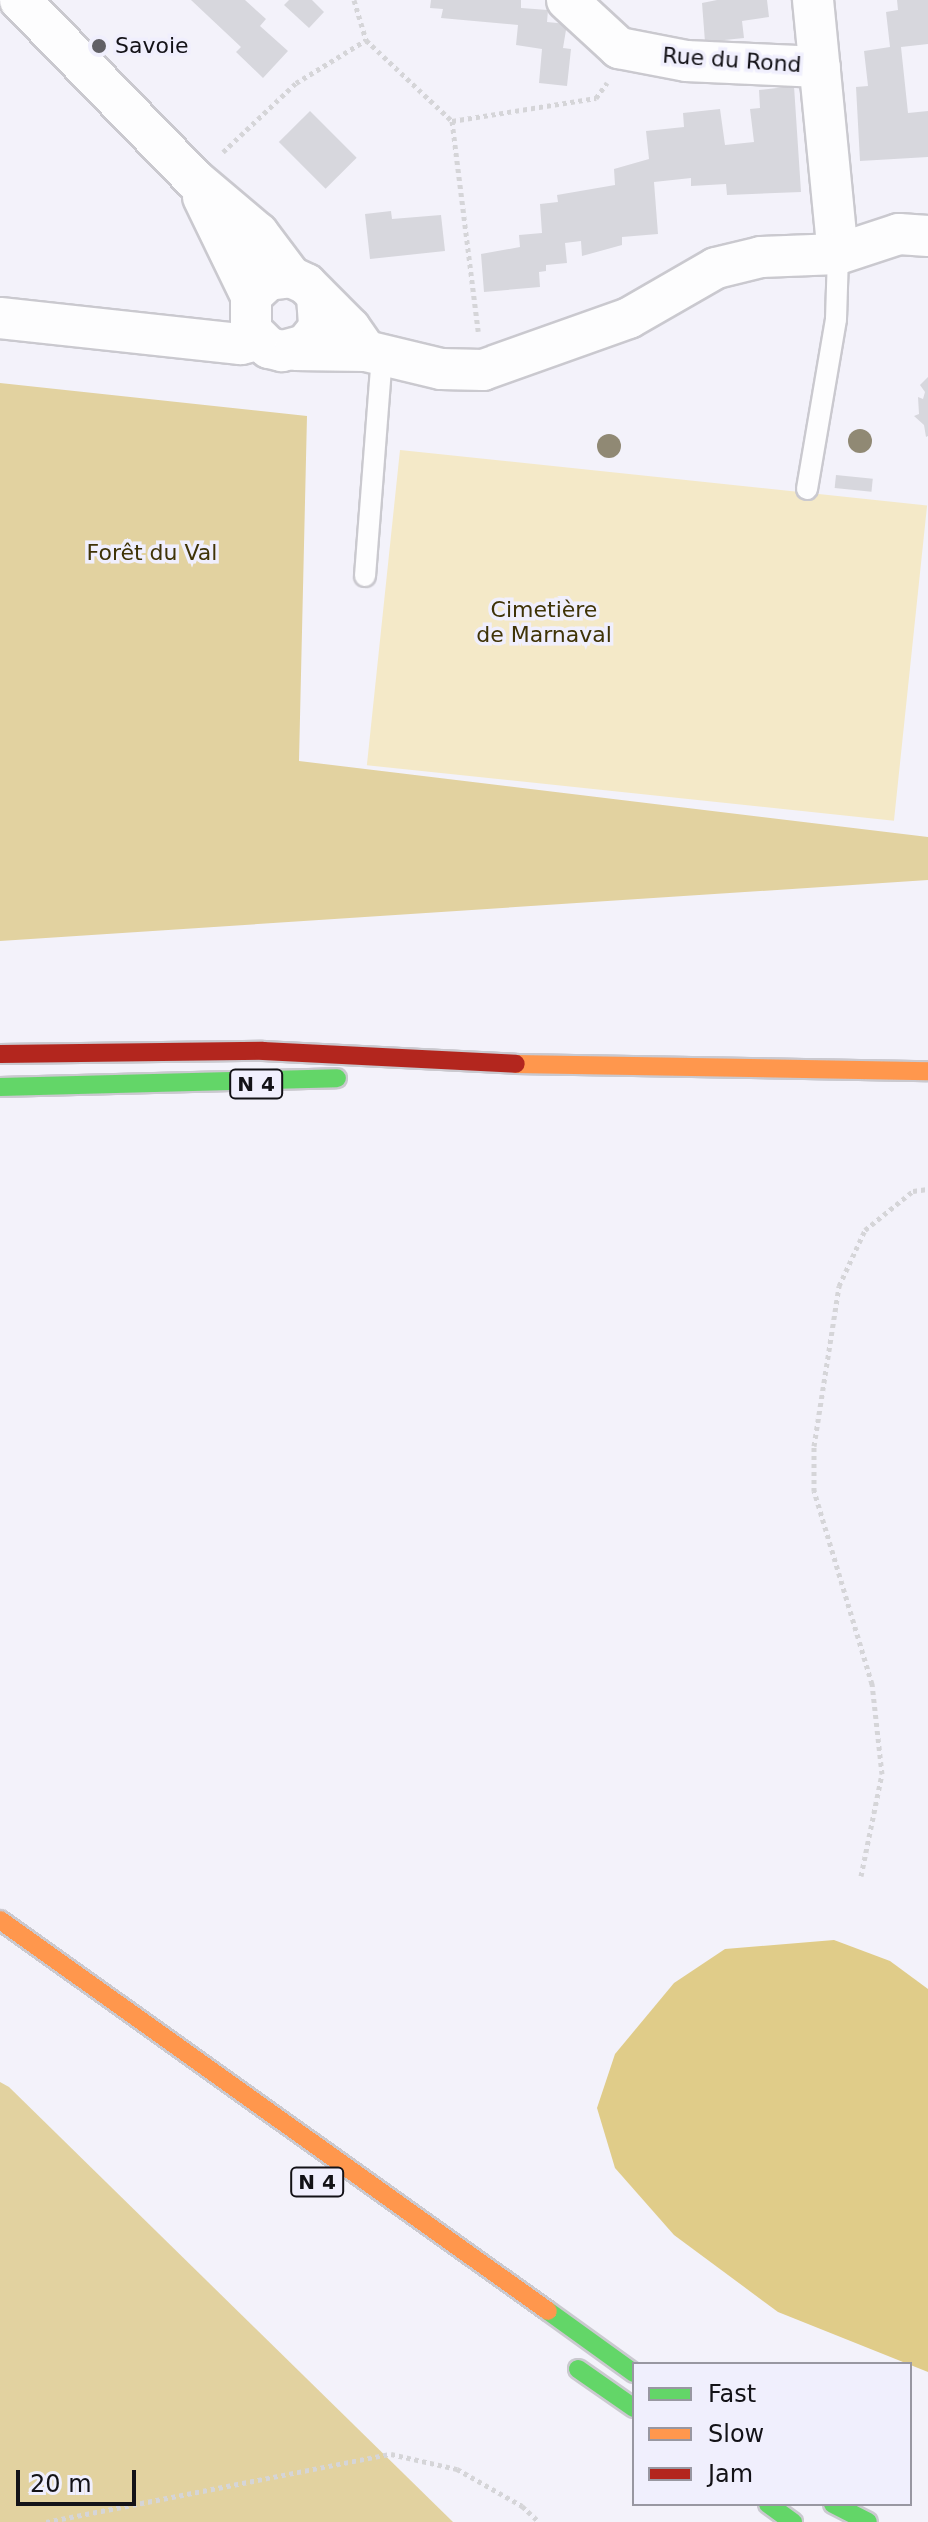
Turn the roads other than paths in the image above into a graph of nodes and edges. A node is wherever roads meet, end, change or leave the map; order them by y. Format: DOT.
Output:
graph roads {
  1 [pos="20,0"];
  2 [pos="567,0"];
  3 [pos="813,0"];
  4 [pos="820,67"];
  5 [pos="194,179"];
  6 [pos="928,236"];
  7 [pos="838,254"];
  8 [pos="304,286"];
  9 [pos="252,314"];
  10 [pos="0,318"];
  11 [pos="295,350"];
  12 [pos="374,353"];
  13 [pos="807,489"];
  14 [pos="365,576"];
  15 [pos="0,1054"];
  16 [pos="511,1064"];
  17 [pos="928,1071"];
  18 [pos="0,1087"];
  19 [pos="0,1920"];
  20 [pos="556,2353"];
  21 [pos="632,2372"];
  22 [pos="632,2407"];
  23 [pos="771,2506"];
  24 [pos="837,2506"];
  25 [pos="793,2522"];
  26 [pos="868,2522"];
  1 -- 5 [label="street"];
  2 -- 4 [label="street, Rue du Rond"];
  3 -- 4 [label="street"];
  4 -- 7 [label="street"];
  5 -- 8 [label="street"];
  5 -- 9 [label="street"];
  6 -- 7 [label="street"];
  7 -- 12 [label="street"];
  7 -- 13 [label="lane"];
  8 -- 9 [label="street"];
  8 -- 11 [label="street"];
  8 -- 12 [label="street"];
  9 -- 10 [label="street"];
  9 -- 11 [label="street"];
  11 -- 12 [label="street"];
  12 -- 14 [label="lane"];
  15 -- 16 [label="highway, N 4"];
  16 -- 17 [label="highway, N 4"];
  16 -- 18 [label="highway, N 4"];
  19 -- 21 [label="highway, N 4"];
  20 -- 22 [label="highway"];
  23 -- 25 [label="highway"];
  24 -- 26 [label="highway"];
}
